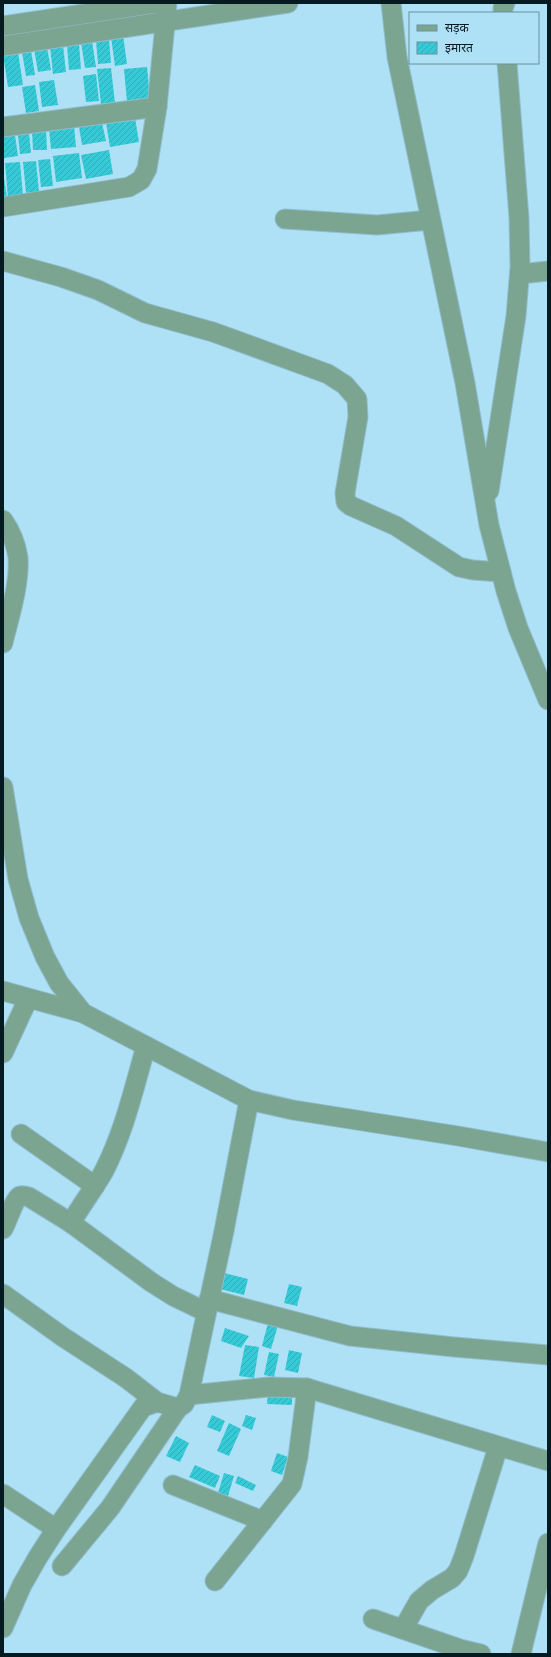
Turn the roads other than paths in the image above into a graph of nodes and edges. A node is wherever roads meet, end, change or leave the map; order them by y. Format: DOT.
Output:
graph roads {
  1 [pos="156,3"];
  2 [pos="167,3"];
  3 [pos="288,3"];
  4 [pos="391,3"];
  5 [pos="165,22"];
  6 [pos="3,26"];
  7 [pos="3,46"];
  8 [pos="507,64"];
  9 [pos="157,107"];
  10 [pos="3,127"];
  11 [pos="3,207"];
  12 [pos="285,219"];
  13 [pos="430,220"];
  14 [pos="3,261"];
  15 [pos="548,271"];
  16 [pos="520,274"];
  17 [pos="487,508"];
  18 [pos="3,520"];
  19 [pos="501,572"];
  20 [pos="3,643"];
  21 [pos="548,700"];
  22 [pos="3,787"];
  23 [pos="3,991"];
  24 [pos="28,999"];
  25 [pos="83,1013"];
  26 [pos="146,1046"];
  27 [pos="3,1053"];
  28 [pos="249,1100"];
  29 [pos="21,1134"];
  30 [pos="548,1152"];
  31 [pos="95,1186"];
  32 [pos="71,1222"];
  33 [pos="3,1229"];
  34 [pos="3,1294"];
  35 [pos="208,1305"];
  36 [pos="548,1355"];
  37 [pos="307,1388"];
  38 [pos="183,1401"];
  39 [pos="157,1402"];
  40 [pos="498,1447"];
  41 [pos="548,1461"];
  42 [pos="173,1485"];
  43 [pos="3,1494"];
  44 [pos="263,1521"];
  45 [pos="56,1529"];
  46 [pos="548,1543"];
  47 [pos="62,1566"];
  48 [pos="215,1581"];
  49 [pos="373,1619"];
  50 [pos="3,1628"];
  51 [pos="403,1629"];
  52 [pos="481,1654"];
  53 [pos="521,1654"];
  1 -- 6 [label="street"];
  2 -- 5 [label="street"];
  3 -- 5 [label="street"];
  4 -- 13 [label="street"];
  5 -- 7 [label="street"];
  5 -- 9 [label="street"];
  8 -- 16 [label="street"];
  9 -- 10 [label="street"];
  9 -- 11 [label="street"];
  12 -- 13 [label="street"];
  13 -- 17 [label="street"];
  14 -- 19 [label="street"];
  15 -- 16 [label="street"];
  16 -- 17 [label="street"];
  17 -- 19 [label="street"];
  18 -- 20 [label="street"];
  19 -- 21 [label="street"];
  22 -- 25 [label="street"];
  23 -- 24 [label="street"];
  24 -- 25 [label="street"];
  24 -- 27 [label="street"];
  25 -- 26 [label="street"];
  26 -- 28 [label="street"];
  26 -- 31 [label="street"];
  28 -- 30 [label="street"];
  28 -- 35 [label="street"];
  29 -- 31 [label="street"];
  31 -- 32 [label="street"];
  32 -- 33 [label="street"];
  32 -- 35 [label="street"];
  34 -- 39 [label="street"];
  35 -- 36 [label="street"];
  35 -- 38 [label="street"];
  37 -- 38 [label="street"];
  37 -- 40 [label="street"];
  37 -- 44 [label="street"];
  38 -- 39 [label="street"];
  38 -- 47 [label="street"];
  39 -- 45 [label="street"];
  40 -- 41 [label="street"];
  40 -- 51 [label="street"];
  42 -- 44 [label="street"];
  43 -- 45 [label="street"];
  44 -- 48 [label="street"];
  45 -- 50 [label="street"];
  46 -- 53 [label="street"];
  49 -- 51 [label="street"];
  51 -- 52 [label="street"];
}
